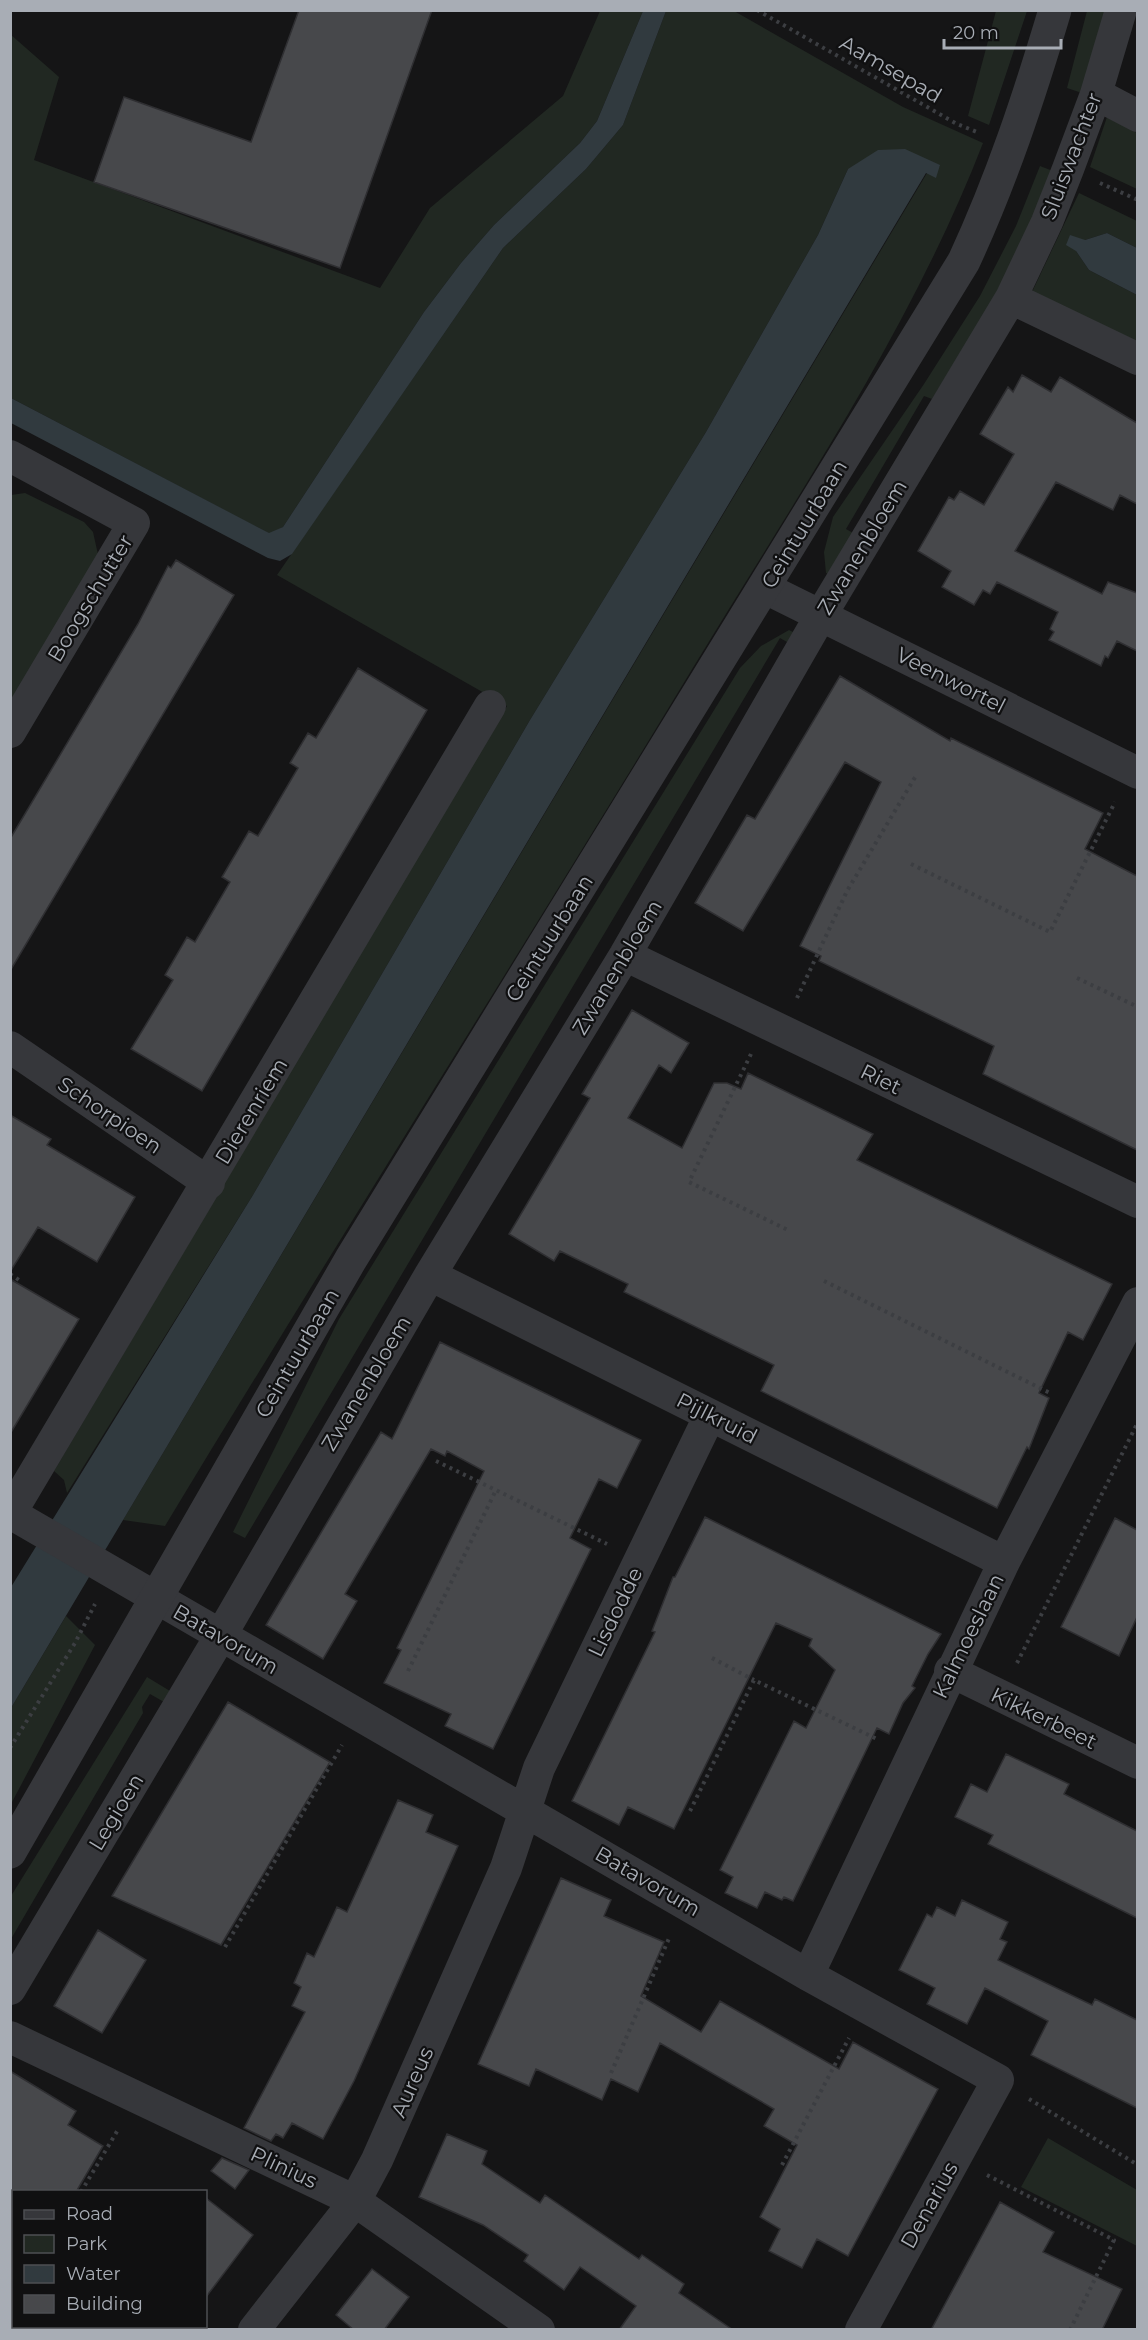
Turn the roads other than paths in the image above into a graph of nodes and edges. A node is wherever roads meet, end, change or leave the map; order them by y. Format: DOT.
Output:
graph roads {
  1 [pos="1055,10"];
  2 [pos="1121,10"];
  3 [pos="1096,94"];
  4 [pos="1137,116"];
  5 [pos="1011,298"];
  6 [pos="1137,359"];
  7 [pos="10,456"];
  8 [pos="765,588"];
  9 [pos="821,615"];
  10 [pos="490,706"];
  11 [pos="10,732"];
  12 [pos="1134,771"];
  13 [pos="625,955"];
  14 [pos="10,1047"];
  15 [pos="209,1183"];
  16 [pos="1137,1202"];
  17 [pos="430,1275"];
  18 [pos="1137,1303"];
  19 [pos="710,1415"];
  20 [pos="15,1517"];
  21 [pos="1004,1562"];
  22 [pos="157,1599"];
  23 [pos="221,1635"];
  24 [pos="950,1671"];
  25 [pos="1137,1763"];
  26 [pos="525,1810"];
  27 [pos="10,1852"];
  28 [pos="808,1975"];
  29 [pos="10,1989"];
  30 [pos="10,2037"];
  31 [pos="998,2080"];
  32 [pos="355,2200"];
  33 [pos="254,2330"];
  34 [pos="539,2330"];
  35 [pos="861,2330"];
  1 -- 8 [label="street, Ceintuurbaan"];
  2 -- 3 [label="street, Sluiswachter"];
  3 -- 4 [label="street"];
  3 -- 5 [label="street, Sluiswachter"];
  5 -- 6 [label="street"];
  5 -- 9 [label="street, Zwanenbloem"];
  7 -- 11 [label="street, Boogschutter"];
  8 -- 9 [label="street, Veenwortel"];
  8 -- 22 [label="street, Ceintuurbaan"];
  9 -- 12 [label="street, Veenwortel"];
  9 -- 13 [label="street, Zwanenbloem"];
  10 -- 15 [label="street, Dierenriem"];
  13 -- 16 [label="street, Riet"];
  13 -- 17 [label="street, Zwanenbloem"];
  14 -- 15 [label="street, Schorpioen"];
  15 -- 20 [label="street, Dierenriem"];
  17 -- 19 [label="street, Pijlkruid"];
  17 -- 23 [label="street, Zwanenbloem"];
  18 -- 21 [label="street, Kalmoeslaan"];
  19 -- 21 [label="street, Pijlkruid"];
  19 -- 26 [label="street, Lisdodde"];
  20 -- 22 [label="street, Batavorum"];
  21 -- 24 [label="street, Kalmoeslaan"];
  22 -- 23 [label="street, Batavorum"];
  22 -- 27 [label="street, Ceintuurbaan"];
  23 -- 26 [label="street, Batavorum"];
  23 -- 29 [label="street, Legioen"];
  24 -- 25 [label="street, Kikkerbeet"];
  24 -- 28 [label="street, Kalmoeslaan"];
  26 -- 28 [label="street, Batavorum"];
  26 -- 32 [label="street, Aureus"];
  28 -- 31 [label="street, Batavorum"];
  30 -- 32 [label="street, Plinius"];
  31 -- 35 [label="street, Denarius"];
  32 -- 33 [label="street, Aureus"];
  32 -- 34 [label="street, Plinius"];
}
